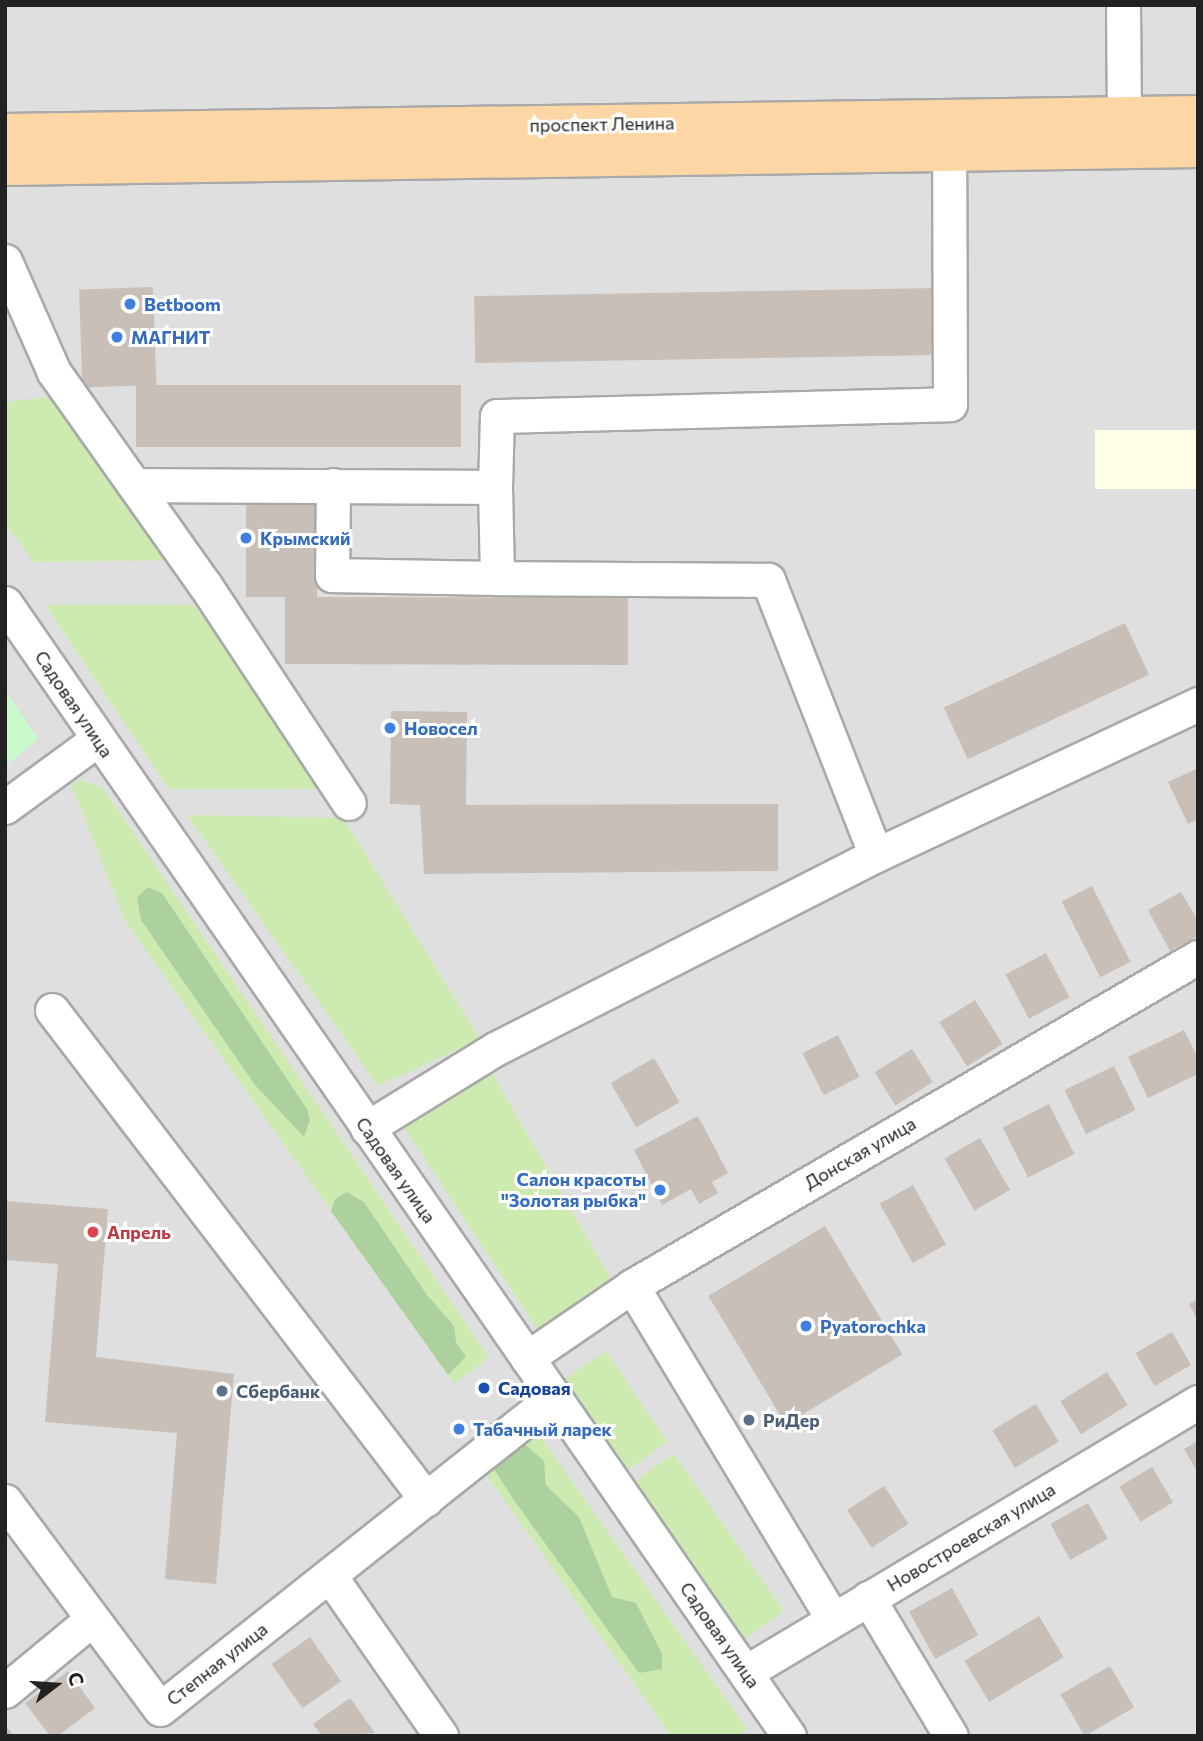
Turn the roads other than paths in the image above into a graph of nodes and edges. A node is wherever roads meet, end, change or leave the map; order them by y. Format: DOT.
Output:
graph roads {
  1 [pos="1123,5"];
  2 [pos="1198,115"];
  3 [pos="1124,116"];
  4 [pos="5,133"];
  5 [pos="1198,148"];
  6 [pos="949,151"];
  7 [pos="5,166"];
  8 [pos="5,261"];
  9 [pos="135,485"];
  10 [pos="333,485"];
  11 [pos="495,487"];
  12 [pos="496,578"];
  13 [pos="5,603"];
  14 [pos="1198,704"];
  15 [pos="98,739"];
  16 [pos="349,803"];
  17 [pos="5,807"];
  18 [pos="876,855"];
  19 [pos="1198,957"];
  20 [pos="52,1010"];
  21 [pos="367,1128"];
  22 [pos="632,1286"];
  23 [pos="527,1358"];
  24 [pos="554,1397"];
  25 [pos="1198,1402"];
  26 [pos="426,1499"];
  27 [pos="5,1501"];
  28 [pos="330,1576"];
  29 [pos="868,1598"];
  30 [pos="832,1618"];
  31 [pos="92,1619"];
  32 [pos="746,1672"];
  33 [pos="5,1691"];
  34 [pos="441,1736"];
  35 [pos="789,1736"];
  36 [pos="951,1736"];
  1 -- 3 [label="street"];
  2 -- 3 [label="main road, проспект Ленина"];
  3 -- 4 [label="main road, проспект Ленина"];
  5 -- 6 [label="main road, проспект Ленина"];
  6 -- 7 [label="main road, проспект Ленина"];
  6 -- 11 [label="street"];
  8 -- 9 [label="street"];
  9 -- 10 [label="street"];
  9 -- 16 [label="street"];
  10 -- 11 [label="street"];
  10 -- 12 [label="street"];
  11 -- 12 [label="street"];
  12 -- 18 [label="street"];
  13 -- 15 [label="street, Садовая улица"];
  14 -- 18 [label="street"];
  15 -- 17 [label="street"];
  15 -- 21 [label="street, Садовая улица"];
  18 -- 21 [label="street"];
  19 -- 22 [label="street, Донская улица"];
  20 -- 26 [label="street"];
  21 -- 23 [label="street, Садовая улица"];
  22 -- 23 [label="street, Донская улица"];
  22 -- 30 [label="street"];
  23 -- 24 [label="street, Садовая улица"];
  24 -- 26 [label="street, Степная улица"];
  24 -- 32 [label="street, Садовая улица"];
  25 -- 29 [label="street, Новостроевская улица"];
  26 -- 28 [label="street, Степная улица"];
  27 -- 31 [label="street, Степная улица"];
  28 -- 31 [label="street, Степная улица"];
  28 -- 34 [label="street"];
  29 -- 30 [label="street, Новостроевская улица"];
  29 -- 36 [label="street"];
  30 -- 32 [label="street, Новостроевская улица"];
  31 -- 33 [label="street"];
  32 -- 35 [label="street, Садовая улица"];
}
